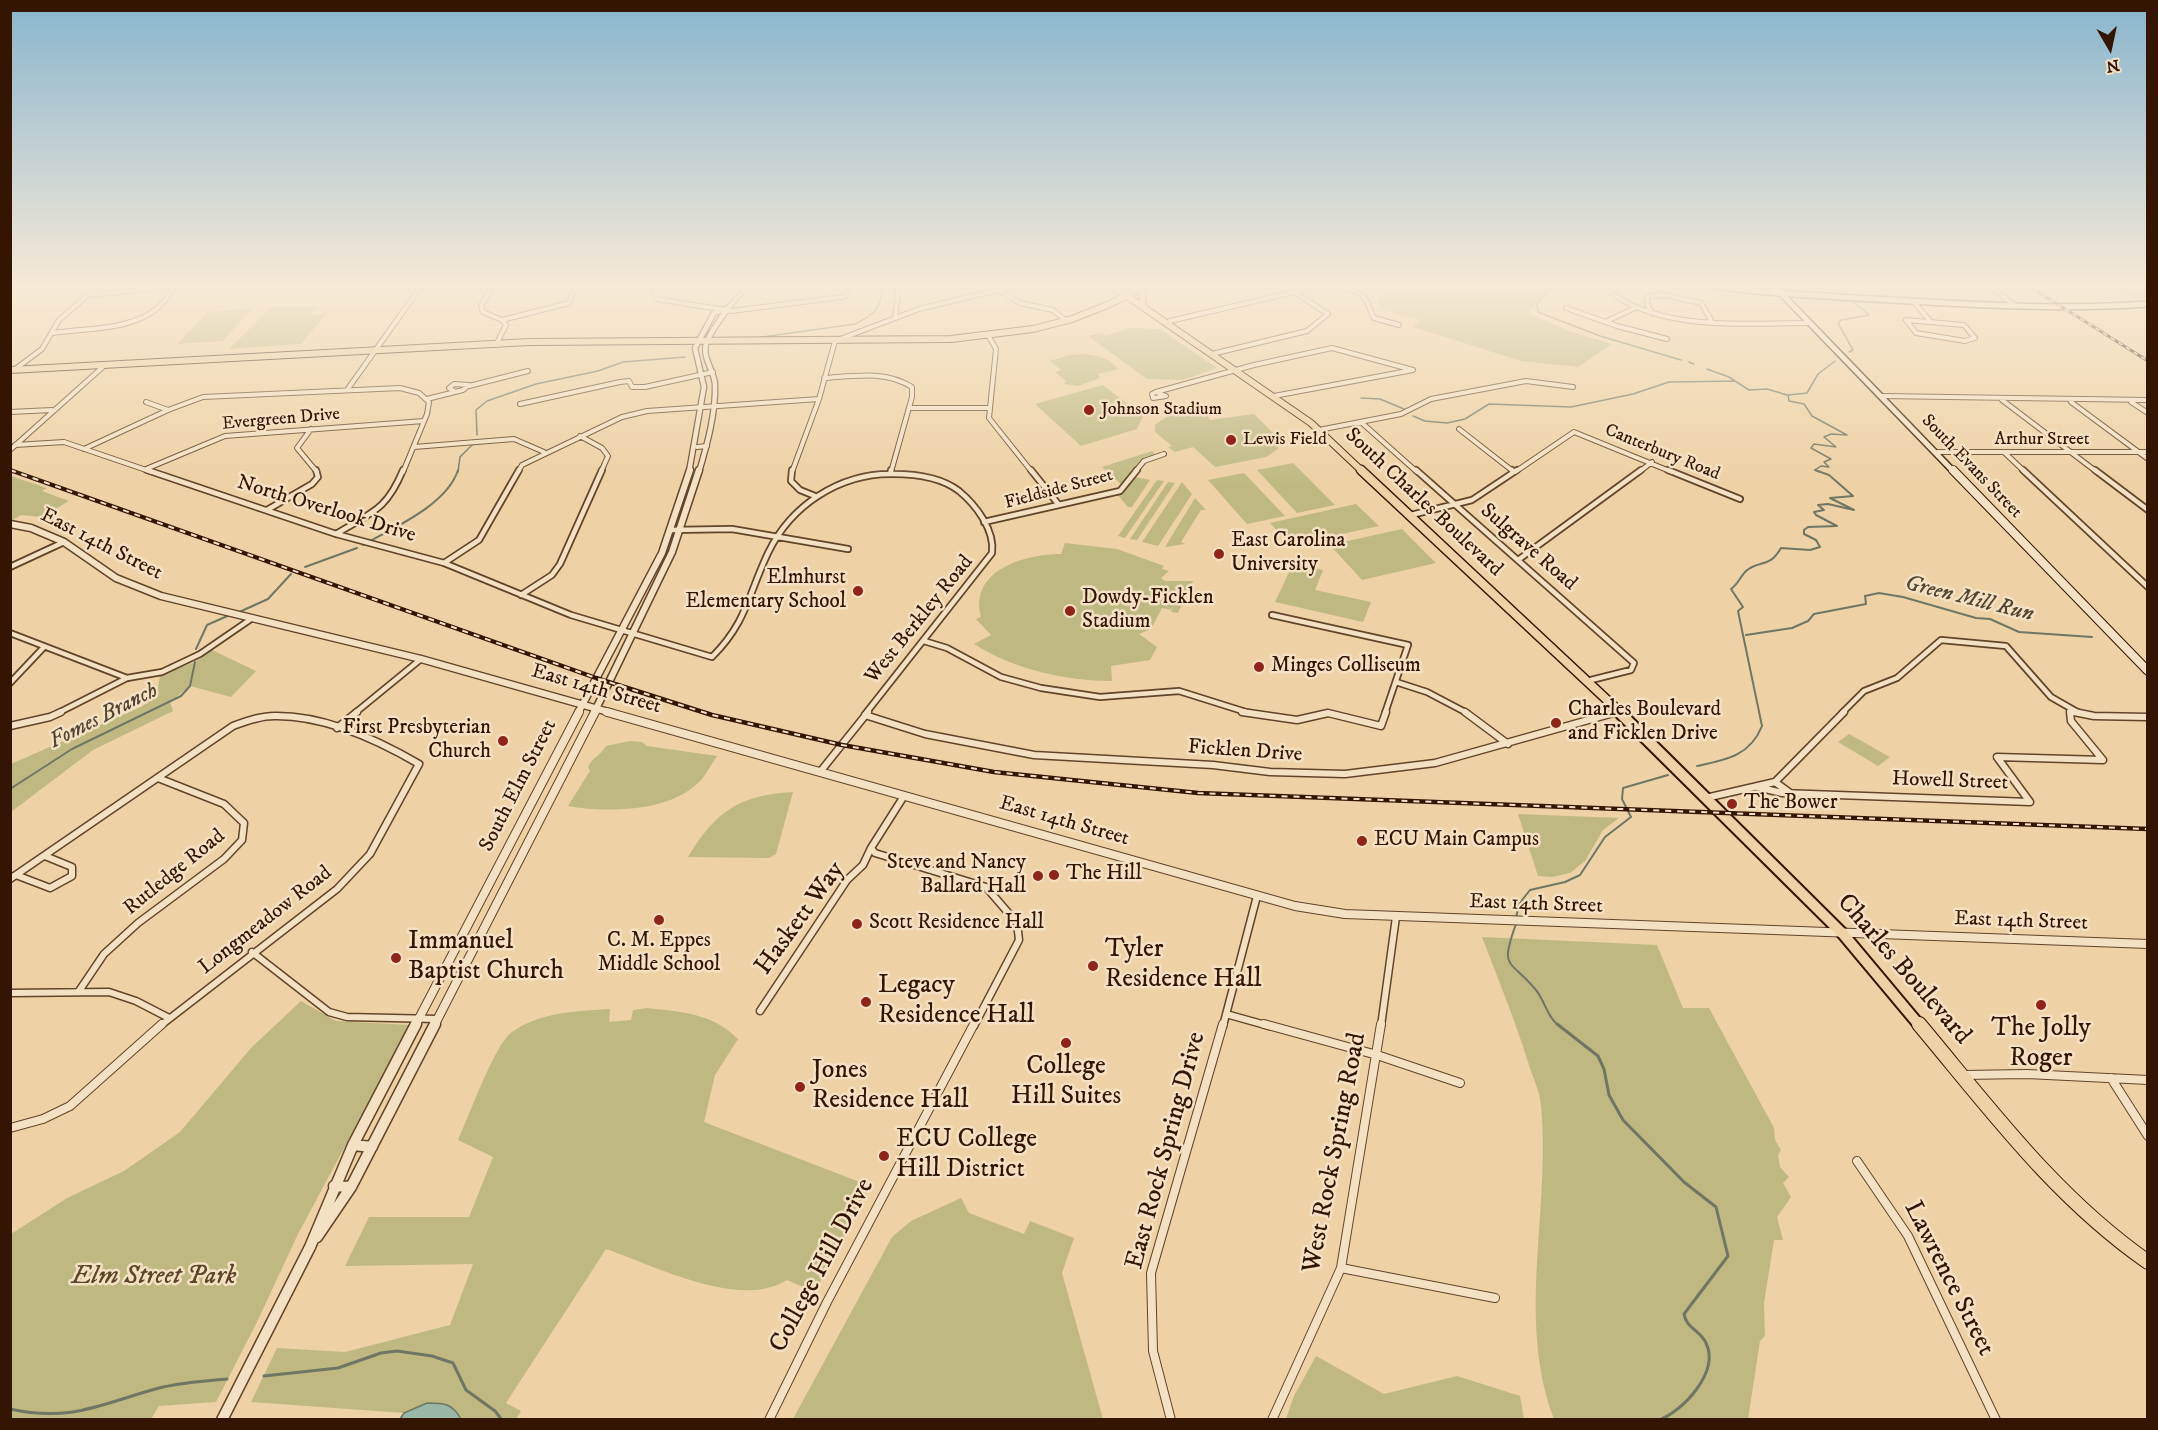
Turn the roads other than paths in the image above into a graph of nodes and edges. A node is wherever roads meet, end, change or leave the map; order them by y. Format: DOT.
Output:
graph roads {
  1 [pos="377,351"];
  2 [pos="38,352"];
  3 [pos="363,352"];
  4 [pos="832,352"];
  5 [pos="996,352"];
  6 [pos="1209,352"];
  7 [pos="1221,352"];
  8 [pos="1316,352"];
  9 [pos="1346,352"];
  10 [pos="1837,352"];
  11 [pos="705,353"];
  12 [pos="695,354"];
  13 [pos="1212,354"];
  14 [pos="105,365"];
  15 [pos="13,370"];
  16 [pos="1236,370"];
  17 [pos="528,371"];
  18 [pos="713,372"];
  19 [pos="703,374"];
  20 [pos="824,378"];
  21 [pos="469,386"];
  22 [pos="1573,387"];
  23 [pos="1170,389"];
  24 [pos="347,390"];
  25 [pos="454,391"];
  26 [pos="1156,392"];
  27 [pos="1165,395"];
  28 [pos="1274,396"];
  29 [pos="1882,396"];
  30 [pos="426,399"];
  31 [pos="819,399"];
  32 [pos="2000,399"];
  33 [pos="2148,400"];
  34 [pos="2070,401"];
  35 [pos="2129,401"];
  36 [pos="146,402"];
  37 [pos="520,404"];
  38 [pos="702,406"];
  39 [pos="712,406"];
  40 [pos="909,408"];
  41 [pos="989,408"];
  42 [pos="52,410"];
  43 [pos="168,410"];
  44 [pos="10,411"];
  45 [pos="2148,413"];
  46 [pos="424,421"];
  47 [pos="1361,422"];
  48 [pos="311,429"];
  49 [pos="1459,429"];
  50 [pos="1318,430"];
  51 [pos="580,436"];
  52 [pos="15,445"];
  53 [pos="707,446"];
  54 [pos="414,447"];
  55 [pos="697,447"];
  56 [pos="84,449"];
  57 [pos="10,450"];
  58 [pos="544,452"];
  59 [pos="1937,452"];
  60 [pos="2138,452"];
  61 [pos="2148,452"];
  62 [pos="2005,453"];
  63 [pos="2072,453"];
  64 [pos="1164,454"];
  65 [pos="2148,459"];
  66 [pos="1652,462"];
  67 [pos="146,470"];
  68 [pos="1514,472"];
  69 [pos="890,474"];
  70 [pos="688,480"];
  71 [pos="698,480"];
  72 [pos="814,496"];
  73 [pos="1740,499"];
  74 [pos="1059,506"];
  75 [pos="1455,506"];
  76 [pos="267,510"];
  77 [pos="2148,510"];
  78 [pos="1411,515"];
  79 [pos="984,522"];
  80 [pos="10,524"];
  81 [pos="671,530"];
  82 [pos="681,530"];
  83 [pos="336,534"];
  84 [pos="779,536"];
  85 [pos="360,540"];
  86 [pos="64,542"];
  87 [pos="848,549"];
  88 [pos="1518,560"];
  89 [pos="444,563"];
  90 [pos="10,567"];
  91 [pos="650,576"];
  92 [pos="661,576"];
  93 [pos="2148,587"];
  94 [pos="521,595"];
  95 [pos="1272,615"];
  96 [pos="251,619"];
  97 [pos="621,631"];
  98 [pos="10,633"];
  99 [pos="633,634"];
  100 [pos="924,641"];
  101 [pos="44,647"];
  102 [pos="421,659"];
  103 [pos="2148,671"];
  104 [pos="127,678"];
  105 [pos="1587,681"];
  106 [pos="1396,682"];
  107 [pos="10,683"];
  108 [pos="582,705"];
  109 [pos="596,709"];
  110 [pos="2070,710"];
  111 [pos="1619,711"];
  112 [pos="865,715"];
  113 [pos="2148,717"];
  114 [pos="10,726"];
  115 [pos="337,728"];
  116 [pos="1508,744"];
  117 [pos="548,772"];
  118 [pos="563,772"];
  119 [pos="820,772"];
  120 [pos="158,778"];
  121 [pos="1775,782"];
  122 [pos="1755,787"];
  123 [pos="1790,793"];
  124 [pos="904,796"];
  125 [pos="1710,797"];
  126 [pos="513,842"];
  127 [pos="526,842"];
  128 [pos="871,848"];
  129 [pos="45,855"];
  130 [pos="13,877"];
  131 [pos="1257,896"];
  132 [pos="1396,917"];
  133 [pos="1843,934"];
  134 [pos="2147,945"];
  135 [pos="457,947"];
  136 [pos="473,948"];
  137 [pos="252,952"];
  138 [pos="79,991"];
  139 [pos="10,993"];
  140 [pos="760,1011"];
  141 [pos="1226,1014"];
  142 [pos="169,1018"];
  143 [pos="421,1019"];
  144 [pos="437,1019"];
  145 [pos="1377,1055"];
  146 [pos="1963,1075"];
  147 [pos="2111,1078"];
  148 [pos="2148,1080"];
  149 [pos="1460,1083"];
  150 [pos="10,1128"];
  151 [pos="2148,1136"];
  152 [pos="353,1145"];
  153 [pos="372,1147"];
  154 [pos="1857,1161"];
  155 [pos="334,1186"];
  156 [pos="351,1187"];
  157 [pos="310,1247"];
  158 [pos="2148,1262"];
  159 [pos="1341,1268"];
  160 [pos="1495,1298"];
  161 [pos="222,1419"];
  162 [pos="769,1419"];
  163 [pos="1171,1419"];
  164 [pos="1272,1419"];
  165 [pos="1996,1419"];
  1 -- 24 [label="street"];
  2 -- 15 [label="street"];
  3 -- 14 [label="main road"];
  4 -- 20 [label="street"];
  5 -- 41 [label="street"];
  6 -- 13 [label="main road, South Charles Boulevard"];
  7 -- 13 [label="street"];
  8 -- 16 [label="street"];
  9 -- 28 [label="street"];
  10 -- 29 [label="main road, South Evans Street"];
  11 -- 12 [label="street"];
  11 -- 18 [label="street, South Elm Street"];
  12 -- 19 [label="street, South Elm Street"];
  13 -- 16 [label="main road, South Charles Boulevard"];
  14 -- 15 [label="main road"];
  14 -- 42 [label="street"];
  16 -- 23 [label="street"];
  16 -- 28 [label="main road, South Charles Boulevard"];
  17 -- 21 [label="street"];
  18 -- 19 [label="street"];
  18 -- 39 [label="street, South Elm Street"];
  19 -- 37 [label="street"];
  19 -- 38 [label="street, South Elm Street"];
  20 -- 31 [label="street"];
  20 -- 40 [label="street"];
  21 -- 25 [label="street"];
  21 -- 25 [label="street"];
  22 -- 47 [label="street"];
  23 -- 26 [label="street"];
  23 -- 27 [label="street"];
  24 -- 30 [label="street"];
  24 -- 43 [label="street"];
  25 -- 30 [label="street"];
  26 -- 27 [label="street"];
  28 -- 50 [label="main road, South Charles Boulevard"];
  29 -- 32 [label="street"];
  29 -- 59 [label="main road, South Evans Street"];
  30 -- 46 [label="street"];
  31 -- 39 [label="street"];
  31 -- 72 [label="street"];
  32 -- 34 [label="street"];
  32 -- 63 [label="street"];
  33 -- 35 [label="street"];
  34 -- 35 [label="street"];
  34 -- 60 [label="street"];
  35 -- 45 [label="street"];
  36 -- 43 [label="street"];
  38 -- 39 [label="street"];
  38 -- 51 [label="street"];
  38 -- 55 [label="street, South Elm Street"];
  39 -- 53 [label="street, South Elm Street"];
  40 -- 41 [label="street"];
  40 -- 69 [label="street"];
  41 -- 74 [label="street"];
  42 -- 44 [label="street"];
  42 -- 52 [label="street"];
  43 -- 56 [label="street"];
  46 -- 48 [label="street, Evergreen Drive"];
  46 -- 54 [label="street"];
  47 -- 50 [label="street"];
  47 -- 75 [label="street, Sulgrave Road"];
  48 -- 67 [label="street, Evergreen Drive"];
  48 -- 76 [label="street"];
  49 -- 68 [label="street"];
  50 -- 78 [label="main road, South Charles Boulevard"];
  51 -- 58 [label="street"];
  51 -- 94 [label="street"];
  52 -- 56 [label="street, North Overlook Drive"];
  52 -- 57 [label="street"];
  53 -- 55 [label="street"];
  53 -- 71 [label="street, South Elm Street"];
  54 -- 58 [label="street"];
  54 -- 83 [label="street"];
  55 -- 70 [label="street, South Elm Street"];
  56 -- 67 [label="street, North Overlook Drive"];
  58 -- 89 [label="street"];
  59 -- 62 [label="street, Arthur Street"];
  59 -- 103 [label="main road, South Evans Street"];
  60 -- 61 [label="street, Arthur Street"];
  60 -- 63 [label="street, Arthur Street"];
  60 -- 65 [label="street"];
  62 -- 63 [label="street, Arthur Street"];
  62 -- 93 [label="street"];
  63 -- 77 [label="street"];
  64 -- 74 [label="street, Fieldside Street"];
  66 -- 68 [label="street, Canterbury Road"];
  66 -- 73 [label="street, Canterbury Road"];
  66 -- 88 [label="street"];
  67 -- 76 [label="street, North Overlook Drive"];
  68 -- 75 [label="street"];
  69 -- 72 [label="street, West Berkley Road"];
  69 -- 79 [label="street, West Berkley Road"];
  70 -- 71 [label="street"];
  70 -- 81 [label="street, South Elm Street"];
  71 -- 82 [label="street, South Elm Street"];
  72 -- 84 [label="street"];
  74 -- 79 [label="street, Fieldside Street"];
  75 -- 78 [label="street"];
  75 -- 88 [label="street, Sulgrave Road"];
  76 -- 83 [label="street, North Overlook Drive"];
  78 -- 105 [label="main road, South Charles Boulevard"];
  79 -- 100 [label="street, West Berkley Road"];
  80 -- 86 [label="street, East 14th Street"];
  81 -- 82 [label="street"];
  81 -- 91 [label="street, South Elm Street"];
  82 -- 84 [label="street"];
  82 -- 92 [label="street, South Elm Street"];
  83 -- 85 [label="street, North Overlook Drive"];
  84 -- 87 [label="street"];
  84 -- 99 [label="street, North Overlook Drive"];
  85 -- 89 [label="street, North Overlook Drive"];
  86 -- 90 [label="street"];
  86 -- 96 [label="street, East 14th Street"];
  88 -- 105 [label="street, Sulgrave Road"];
  89 -- 94 [label="street, North Overlook Drive"];
  91 -- 92 [label="street"];
  91 -- 97 [label="street, South Elm Street"];
  92 -- 99 [label="street, South Elm Street"];
  94 -- 97 [label="street, North Overlook Drive"];
  95 -- 106 [label="street"];
  96 -- 102 [label="street, East 14th Street"];
  96 -- 104 [label="street"];
  97 -- 99 [label="street, North Overlook Drive"];
  97 -- 108 [label="street, South Elm Street"];
  98 -- 101 [label="street"];
  99 -- 109 [label="street, South Elm Street"];
  100 -- 106 [label="street"];
  100 -- 112 [label="street, West Berkley Road"];
  101 -- 104 [label="street"];
  101 -- 107 [label="street"];
  102 -- 108 [label="street, East 14th Street"];
  102 -- 115 [label="street"];
  104 -- 114 [label="street"];
  105 -- 111 [label="main road, South Charles Boulevard"];
  106 -- 116 [label="street"];
  108 -- 109 [label="street, East 14th Street"];
  108 -- 117 [label="street, South Elm Street"];
  109 -- 118 [label="street, South Elm Street"];
  109 -- 119 [label="street, East 14th Street"];
  110 -- 113 [label="street, Howell Street"];
  110 -- 121 [label="street, Howell Street"];
  110 -- 123 [label="street, Howell Street"];
  111 -- 116 [label="street, Ficklen Drive"];
  111 -- 125 [label="main road, Charles Boulevard"];
  112 -- 116 [label="street, Ficklen Drive"];
  112 -- 119 [label="street, West Berkley Road"];
  115 -- 120 [label="street, Longmeadow Road"];
  115 -- 137 [label="street, Longmeadow Road"];
  117 -- 118 [label="street"];
  117 -- 126 [label="street, South Elm Street"];
  118 -- 127 [label="street, South Elm Street"];
  119 -- 124 [label="street, East 14th Street"];
  120 -- 129 [label="street, Longmeadow Road"];
  120 -- 138 [label="street, Rutledge Road"];
  121 -- 122 [label="street, Howell Street"];
  121 -- 123 [label="street"];
  122 -- 123 [label="street, Howell Street"];
  122 -- 125 [label="street, Howell Street"];
  124 -- 128 [label="street"];
  124 -- 131 [label="street, East 14th Street"];
  125 -- 133 [label="main road, Charles Boulevard"];
  126 -- 127 [label="street"];
  126 -- 135 [label="street, South Elm Street"];
  127 -- 136 [label="street, South Elm Street"];
  128 -- 140 [label="street, Haskett Way"];
  128 -- 162 [label="street, College Hill Drive"];
  129 -- 130 [label="street, Longmeadow Road"];
  129 -- 130 [label="street"];
  131 -- 132 [label="street, East 14th Street"];
  131 -- 141 [label="street, East Rock Spring Drive"];
  132 -- 133 [label="street, East 14th Street"];
  132 -- 145 [label="street, West Rock Spring Road"];
  133 -- 134 [label="street, East 14th Street"];
  133 -- 146 [label="main road, Charles Boulevard"];
  135 -- 136 [label="street"];
  135 -- 143 [label="street, South Elm Street"];
  136 -- 144 [label="street, South Elm Street"];
  137 -- 142 [label="street, Longmeadow Road"];
  137 -- 143 [label="street"];
  138 -- 139 [label="street"];
  138 -- 142 [label="street"];
  141 -- 145 [label="street"];
  141 -- 163 [label="street, East Rock Spring Drive"];
  142 -- 150 [label="street, Longmeadow Road"];
  143 -- 144 [label="street"];
  143 -- 152 [label="street, South Elm Street"];
  144 -- 153 [label="street, South Elm Street"];
  145 -- 149 [label="street"];
  145 -- 159 [label="street, West Rock Spring Road"];
  146 -- 147 [label="street"];
  146 -- 158 [label="main road, Charles Boulevard"];
  147 -- 148 [label="street"];
  147 -- 151 [label="street"];
  152 -- 153 [label="street"];
  152 -- 155 [label="street, South Elm Street"];
  153 -- 156 [label="street, South Elm Street"];
  154 -- 165 [label="street, Lawrence Street"];
  155 -- 156 [label="street"];
  155 -- 157 [label="street, South Elm Street"];
  156 -- 157 [label="street, South Elm Street"];
  157 -- 161 [label="street, South Elm Street"];
  159 -- 160 [label="street"];
  159 -- 164 [label="street, West Rock Spring Road"];
}
